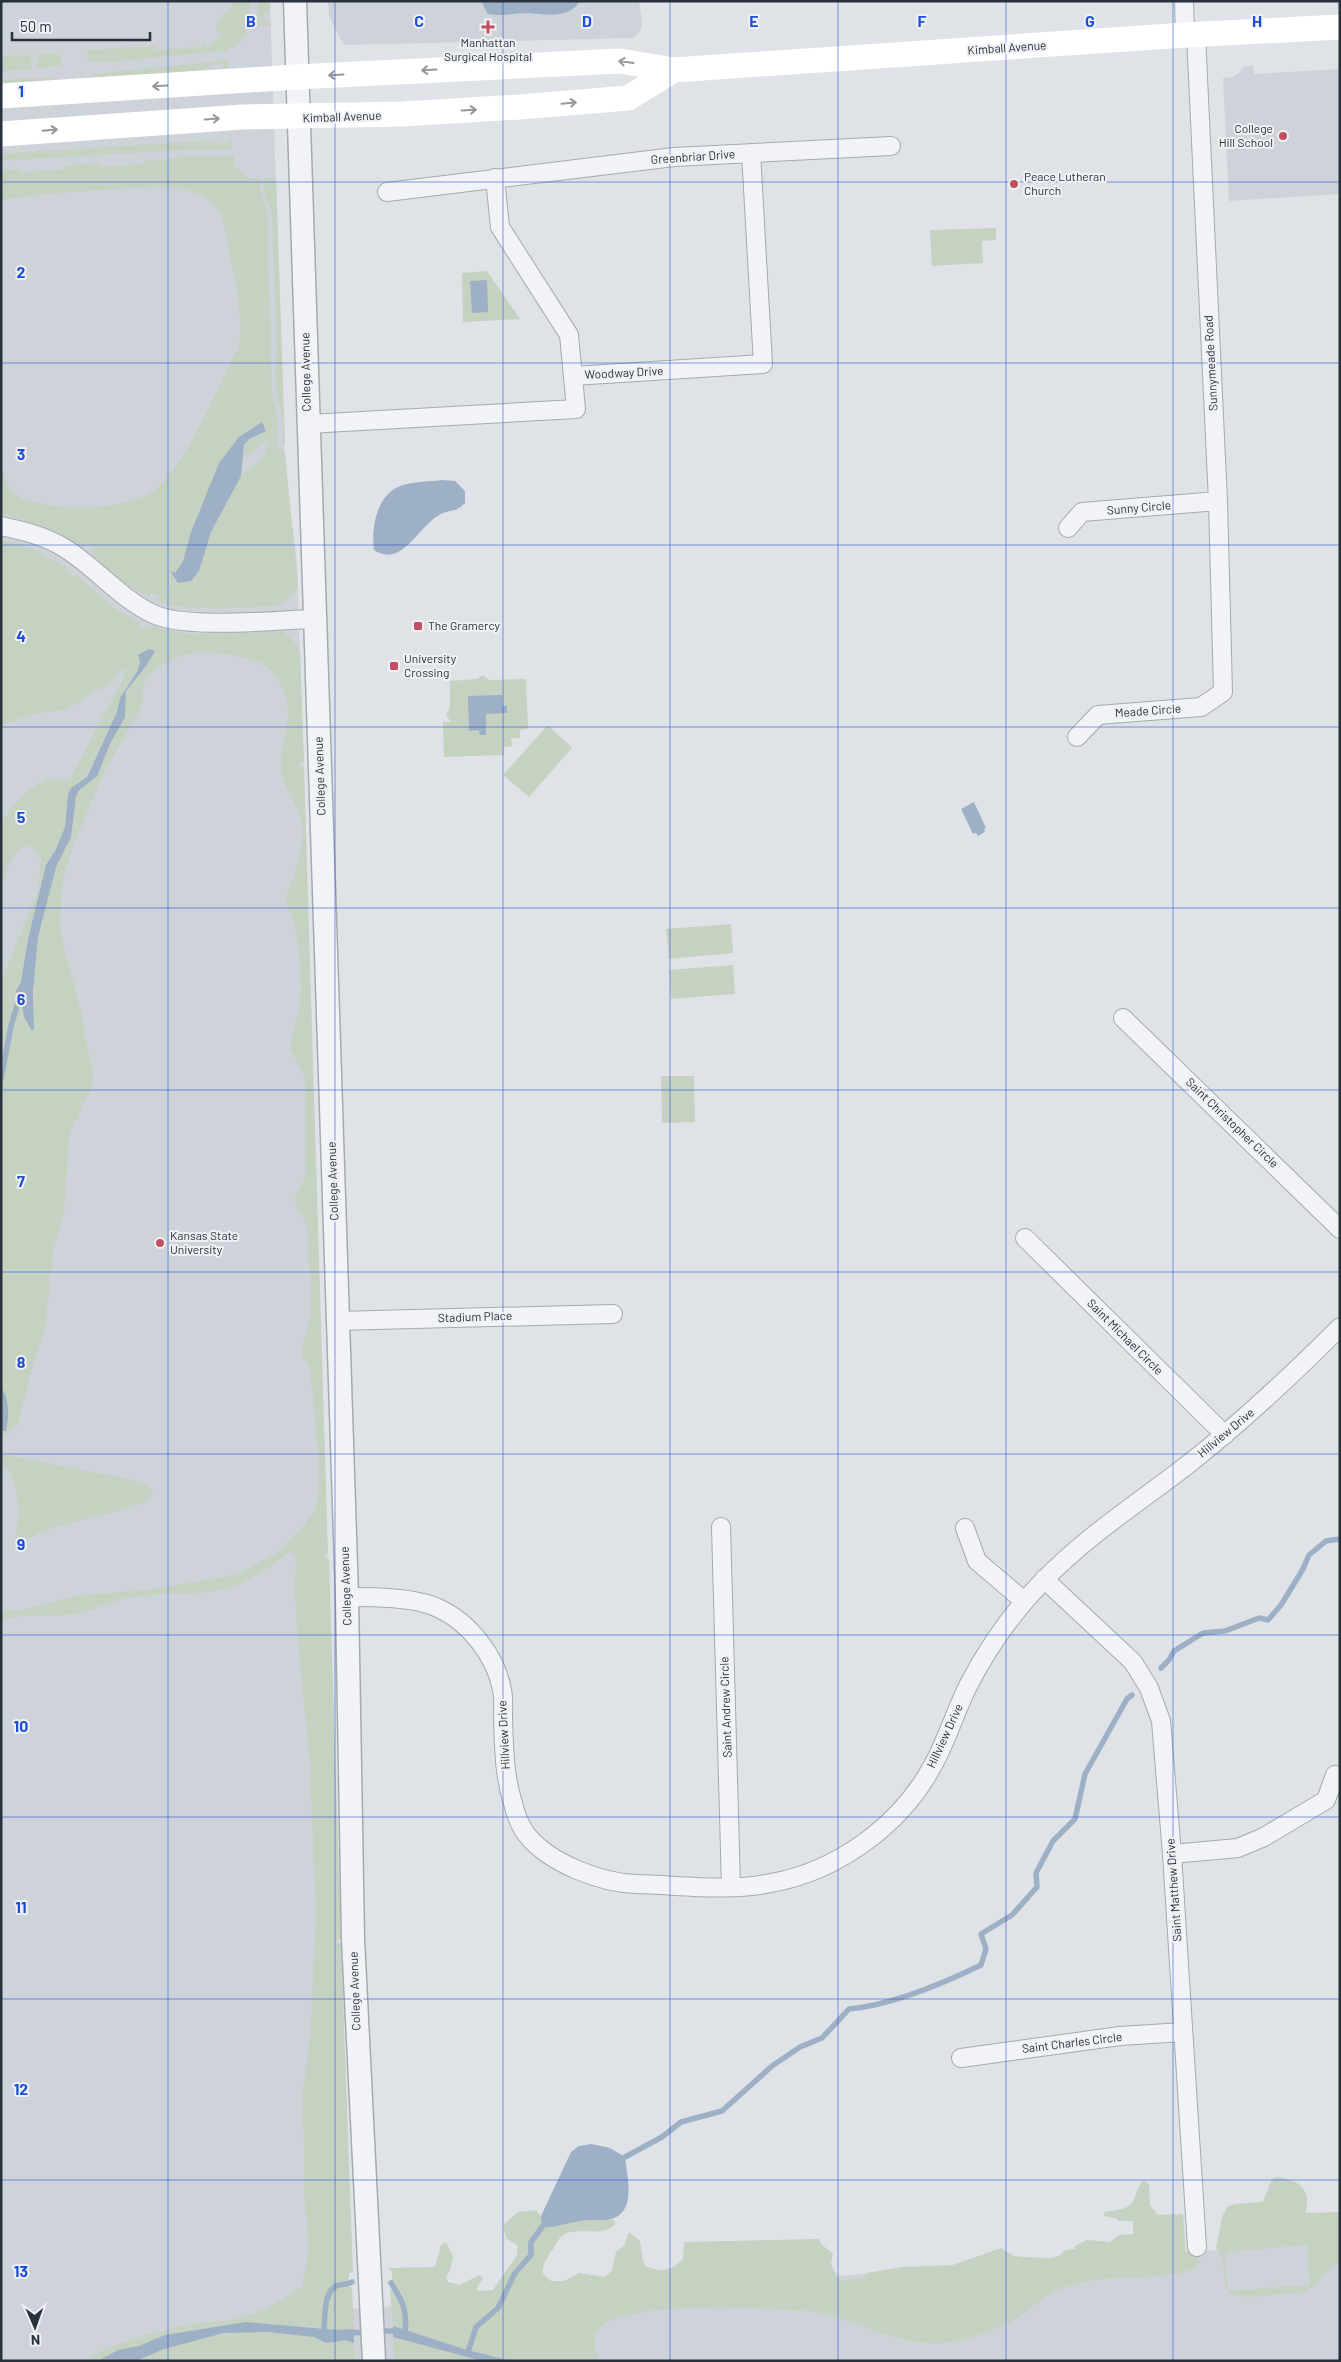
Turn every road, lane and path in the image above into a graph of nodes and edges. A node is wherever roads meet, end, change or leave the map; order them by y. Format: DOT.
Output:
graph roads {
  1 [pos="295,1"];
  2 [pos="1184,1"];
  3 [pos="1340,27"];
  4 [pos="1191,35"];
  5 [pos="674,70"];
  6 [pos="296,77"];
  7 [pos="1,96"];
  8 [pos="298,118"];
  9 [pos="1,134"];
  10 [pos="891,146"];
  11 [pos="751,153"];
  12 [pos="495,178"];
  13 [pos="387,192"];
  14 [pos="573,376"];
  15 [pos="308,424"];
  16 [pos="1218,502"];
  17 [pos="1,526"];
  18 [pos="1068,528"];
  19 [pos="314,619"];
  20 [pos="1222,692"];
  21 [pos="1077,737"];
  22 [pos="1123,1018"];
  23 [pos="1340,1229"];
  24 [pos="1025,1238"];
  25 [pos="613,1314"];
  26 [pos="338,1320"];
  27 [pos="1340,1326"];
  28 [pos="1225,1435"];
  29 [pos="721,1527"];
  30 [pos="965,1528"];
  31 [pos="1044,1579"];
  32 [pos="347,1597"];
  33 [pos="1024,1601"];
  34 [pos="1335,1775"];
  35 [pos="1172,1854"];
  36 [pos="731,1887"];
  37 [pos="1183,2032"];
  38 [pos="961,2058"];
  39 [pos="1197,2247"];
  40 [pos="374,2361"];
  1 -- 6 [label="street, College Avenue"];
  2 -- 4 [label="street, Sunnymeade Road"];
  3 -- 4 [label="main road, Kimball Avenue"];
  4 -- 5 [label="main road, Kimball Avenue"];
  4 -- 16 [label="street, Sunnymeade Road"];
  5 -- 6 [label="main road, Kimball Avenue, one-way"];
  8 -- 5 [label="main road, Kimball Avenue, one-way"];
  6 -- 7 [label="main road, Kimball Avenue, one-way"];
  6 -- 8 [label="street, College Avenue"];
  9 -- 8 [label="main road, Kimball Avenue, one-way"];
  8 -- 15 [label="street, College Avenue"];
  10 -- 11 [label="street, Greenbriar Drive"];
  11 -- 12 [label="street, Greenbriar Drive"];
  11 -- 14 [label="street, Woodway Drive"];
  12 -- 13 [label="street, Greenbriar Drive"];
  12 -- 14 [label="street"];
  14 -- 15 [label="street, Woodway Drive"];
  15 -- 19 [label="street, College Avenue"];
  16 -- 18 [label="street, Sunny Circle"];
  16 -- 20 [label="street, Sunnymeade Road"];
  17 -- 19 [label="street"];
  19 -- 26 [label="street, College Avenue"];
  20 -- 21 [label="street, Meade Circle"];
  22 -- 23 [label="street, Saint Christopher Circle"];
  24 -- 28 [label="street, Saint Michael Circle"];
  25 -- 26 [label="street, Stadium Place"];
  26 -- 32 [label="street, College Avenue"];
  27 -- 28 [label="street, Hillview Drive"];
  28 -- 31 [label="street, Hillview Drive"];
  29 -- 36 [label="street, Saint Andrew Circle"];
  30 -- 33 [label="street"];
  31 -- 33 [label="street, Hillview Drive"];
  31 -- 35 [label="street, Saint Matthew Drive"];
  32 -- 36 [label="street, Hillview Drive"];
  32 -- 40 [label="street, College Avenue"];
  33 -- 36 [label="street, Hillview Drive"];
  34 -- 35 [label="street"];
  35 -- 37 [label="street, Saint Matthew Drive"];
  37 -- 38 [label="street, Saint Charles Circle"];
  37 -- 39 [label="street, Saint Matthew Drive"];
}
